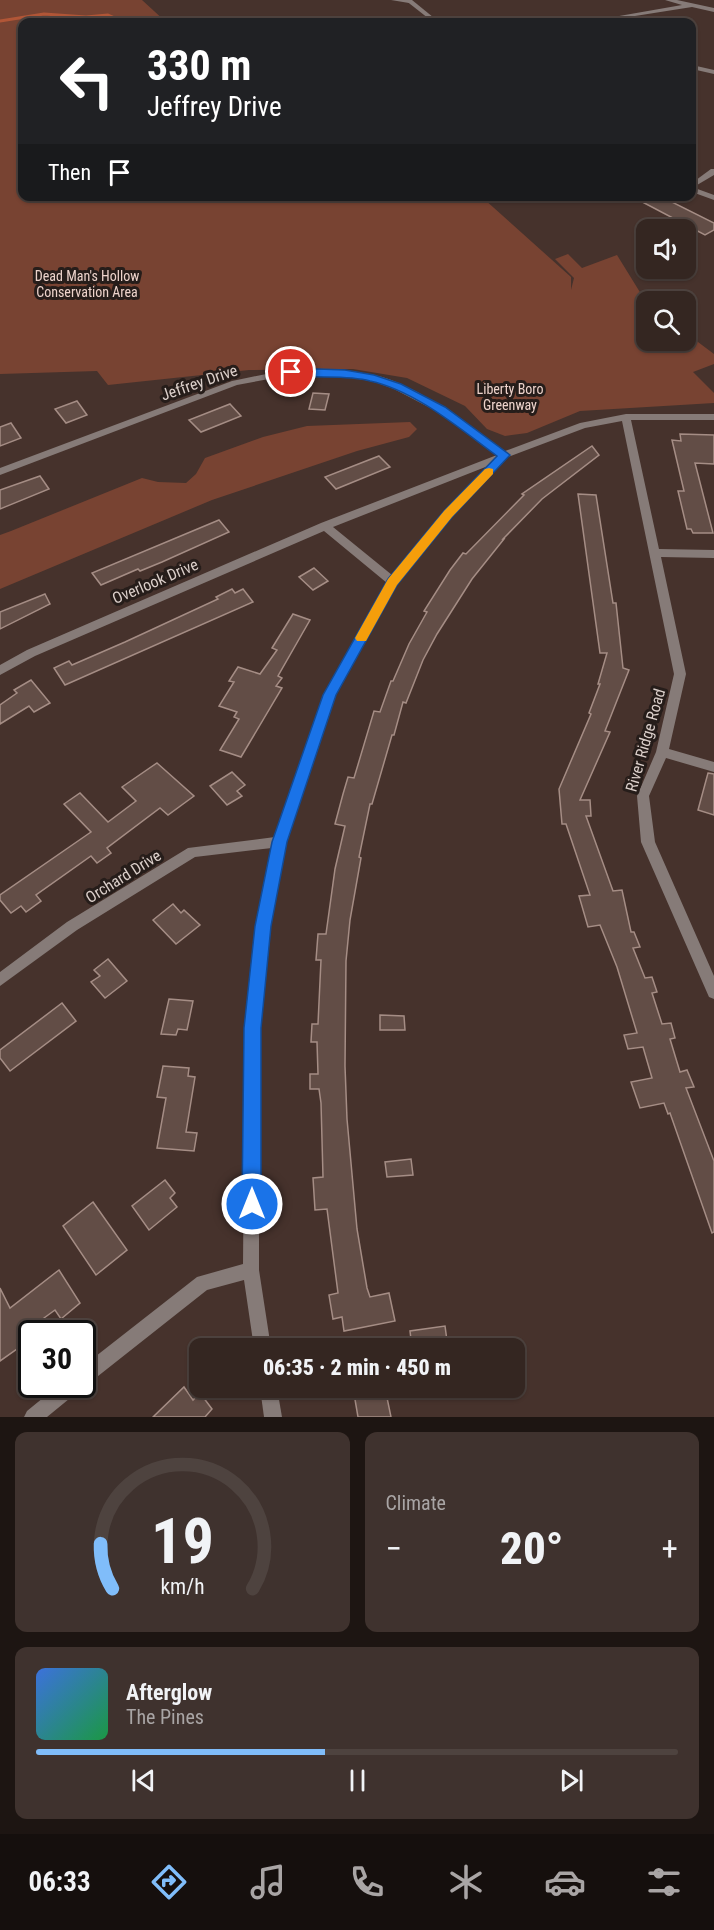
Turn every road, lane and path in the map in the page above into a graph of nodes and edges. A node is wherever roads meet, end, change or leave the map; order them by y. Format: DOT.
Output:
graph roads {
  1 [pos="394,0"];
  2 [pos="409,0"];
  3 [pos="668,0"];
  4 [pos="693,5"];
  5 [pos="714,10"];
  6 [pos="431,18"];
  7 [pos="613,18"];
  8 [pos="696,68"];
  9 [pos="714,72"];
  10 [pos="714,171"];
  11 [pos="696,185"];
  12 [pos="696,190"];
  13 [pos="714,198"];
  14 [pos="626,417"];
  15 [pos="714,417"];
  16 [pos="504,455"];
  17 [pos="0,472"];
  18 [pos="325,526"];
  19 [pos="655,553"];
  20 [pos="714,554"];
  21 [pos="393,582"];
  22 [pos="0,671"];
  23 [pos="662,752"];
  24 [pos="714,767"];
  25 [pos="279,842"];
  26 [pos="0,980"];
  27 [pos="714,992"];
  28 [pos="251,1270"];
  29 [pos="261,1338"];
  30 [pos="96,1367"];
  31 [pos="57,1398"];
  32 [pos="270,1398"];
  33 [pos="33,1417"];
  34 [pos="273,1417"];
  1 -- 2 [label="lane"];
  2 -- 6 [label="street"];
  3 -- 4 [label="street"];
  4 -- 5 [label="street"];
  4 -- 7 [label="street"];
  8 -- 9 [label="street"];
  10 -- 11 [label="street"];
  12 -- 13 [label="street"];
  14 -- 15 [label="street, Overlook Drive"];
  14 -- 16 [label="street, Overlook Drive"];
  14 -- 19 [label="street, River Ridge Road"];
  16 -- 17 [label="street, Jeffrey Drive"];
  16 -- 18 [label="street, Overlook Drive"];
  16 -- 21 [label="street"];
  18 -- 21 [label="street"];
  18 -- 22 [label="street, Overlook Drive"];
  19 -- 20 [label="street"];
  19 -- 23 [label="street, River Ridge Road"];
  21 -- 25 [label="street"];
  23 -- 24 [label="street"];
  23 -- 27 [label="street, River Ridge Road"];
  25 -- 26 [label="street, Orchard Drive"];
  25 -- 28 [label="street"];
  28 -- 29 [label="street"];
  28 -- 30 [label="street"];
  31 -- 33 [label="street"];
  32 -- 34 [label="street"];
}
